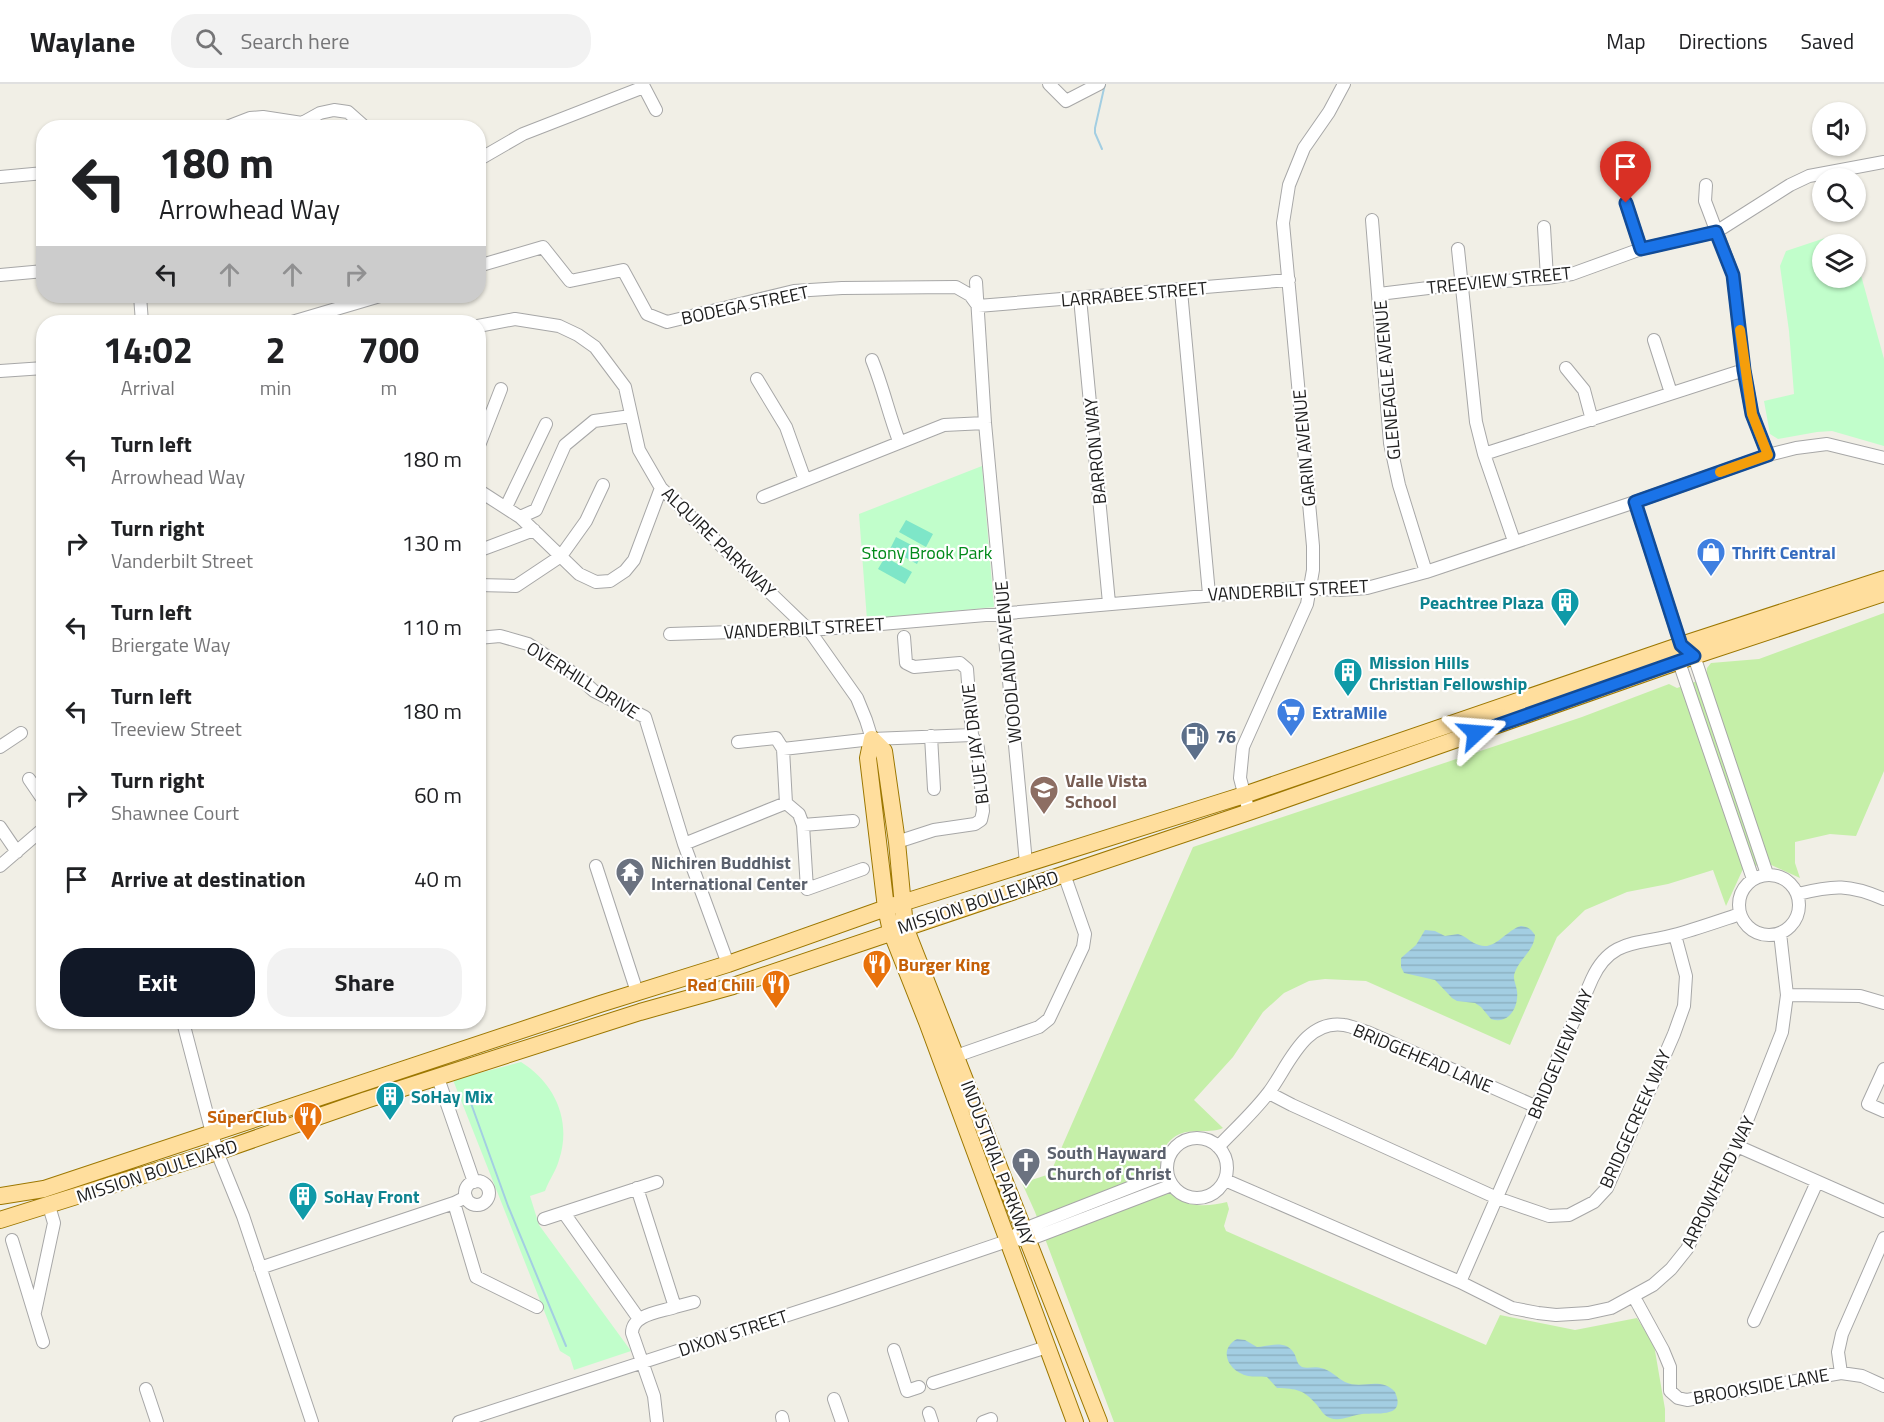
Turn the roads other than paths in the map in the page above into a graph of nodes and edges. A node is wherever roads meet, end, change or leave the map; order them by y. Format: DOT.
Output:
graph roads {
  1 [pos="1049,84"];
  2 [pos="1099,84"];
  3 [pos="1344,84"];
  4 [pos="656,110"];
  5 [pos="245,120"];
  6 [pos="282,120"];
  7 [pos="307,120"];
  8 [pos="357,120"];
  9 [pos="486,155"];
  10 [pos="1884,162"];
  11 [pos="36,174"];
  12 [pos="0,177"];
  13 [pos="1706,185"];
  14 [pos="1626,203"];
  15 [pos="1372,220"];
  16 [pos="1544,227"];
  17 [pos="1716,232"];
  18 [pos="1458,249"];
  19 [pos="1641,249"];
  20 [pos="486,264"];
  21 [pos="36,272"];
  22 [pos="0,275"];
  23 [pos="1547,278"];
  24 [pos="1289,280"];
  25 [pos="976,282"];
  26 [pos="1461,284"];
  27 [pos="1181,291"];
  28 [pos="1379,294"];
  29 [pos="1080,298"];
  30 [pos="356,303"];
  31 [pos="978,306"];
  32 [pos="316,315"];
  33 [pos="486,325"];
  34 [pos="1654,340"];
  35 [pos="872,360"];
  36 [pos="1566,368"];
  37 [pos="36,369"];
  38 [pos="1744,370"];
  39 [pos="0,371"];
  40 [pos="757,379"];
  41 [pos="501,389"];
  42 [pos="1671,393"];
  43 [pos="631,416"];
  44 [pos="1592,420"];
  45 [pos="985,423"];
  46 [pos="546,424"];
  47 [pos="486,427"];
  48 [pos="899,441"];
  49 [pos="1484,454"];
  50 [pos="1768,455"];
  51 [pos="1884,458"];
  52 [pos="805,480"];
  53 [pos="603,485"];
  54 [pos="661,488"];
  55 [pos="486,495"];
  56 [pos="763,497"];
  57 [pos="1635,502"];
  58 [pos="506,507"];
  59 [pos="520,517"];
  60 [pos="534,530"];
  61 [pos="1514,541"];
  62 [pos="486,548"];
  63 [pos="561,556"];
  64 [pos="1426,572"];
  65 [pos="1884,579"];
  66 [pos="486,585"];
  67 [pos="1310,588"];
  68 [pos="1884,593"];
  69 [pos="1209,594"];
  70 [pos="1109,603"];
  71 [pos="1004,613"];
  72 [pos="809,630"];
  73 [pos="670,634"];
  74 [pos="486,637"];
  75 [pos="904,637"];
  76 [pos="1685,654"];
  77 [pos="21,733"];
  78 [pos="972,735"];
  79 [pos="931,736"];
  80 [pos="872,740"];
  81 [pos="738,742"];
  82 [pos="0,747"];
  83 [pos="783,749"];
  84 [pos="29,779"];
  85 [pos="36,789"];
  86 [pos="934,789"];
  87 [pos="1244,795"];
  88 [pos="786,803"];
  89 [pos="1249,812"];
  90 [pos="853,821"];
  91 [pos="803,825"];
  92 [pos="0,826"];
  93 [pos="36,835"];
  94 [pos="897,842"];
  95 [pos="684,844"];
  96 [pos="17,852"];
  97 [pos="1026,863"];
  98 [pos="0,866"];
  99 [pos="596,866"];
  100 [pos="863,870"];
  101 [pos="1065,874"];
  102 [pos="1767,874"];
  103 [pos="1753,879"];
  104 [pos="1798,894"];
  105 [pos="1884,899"];
  106 [pos="893,905"];
  107 [pos="1740,914"];
  108 [pos="898,929"];
  109 [pos="1780,933"];
  110 [pos="1675,935"];
  111 [pos="728,964"];
  112 [pos="637,992"];
  113 [pos="1787,995"];
  114 [pos="1884,1003"];
  115 [pos="185,1029"];
  116 [pos="956,1056"];
  117 [pos="1884,1069"];
  118 [pos="438,1078"];
  119 [pos="1269,1093"];
  120 [pos="1537,1107"];
  121 [pos="1884,1111"];
  122 [pos="212,1133"];
  123 [pos="1737,1146"];
  124 [pos="1218,1147"];
  125 [pos="217,1152"];
  126 [pos="1170,1179"];
  127 [pos="1224,1180"];
  128 [pos="474,1182"];
  129 [pos="657,1182"];
  130 [pos="1816,1182"];
  131 [pos="637,1188"];
  132 [pos="0,1196"];
  133 [pos="466,1197"];
  134 [pos="1497,1198"];
  135 [pos="454,1203"];
  136 [pos="49,1206"];
  137 [pos="1884,1211"];
  138 [pos="564,1213"];
  139 [pos="544,1219"];
  140 [pos="0,1220"];
  141 [pos="1026,1235"];
  142 [pos="1884,1238"];
  143 [pos="12,1240"];
  144 [pos="1007,1240"];
  145 [pos="260,1268"];
  146 [pos="1460,1282"];
  147 [pos="1634,1297"];
  148 [pos="694,1302"];
  149 [pos="537,1307"];
  150 [pos="675,1307"];
  151 [pos="34,1312"];
  152 [pos="639,1319"];
  153 [pos="1754,1322"];
  154 [pos="44,1342"];
  155 [pos="1047,1347"];
  156 [pos="894,1350"];
  157 [pos="643,1362"];
  158 [pos="1841,1373"];
  159 [pos="933,1383"];
  160 [pos="1884,1386"];
  161 [pos="919,1387"];
  162 [pos="146,1389"];
  163 [pos="834,1399"];
  164 [pos="157,1422"];
  165 [pos="312,1422"];
  166 [pos="459,1422"];
  167 [pos="657,1422"];
  168 [pos="842,1422"];
  169 [pos="1075,1422"];
  170 [pos="1099,1422"];
  1 -- 2 [label="street"];
  3 -- 24 [label="street, GARIN AVENUE"];
  4 -- 9 [label="street"];
  5 -- 6 [label="street"];
  7 -- 8 [label="street"];
  10 -- 17 [label="street, TREEVIEW STREET"];
  11 -- 12 [label="street"];
  13 -- 17 [label="street"];
  14 -- 19 [label="street"];
  15 -- 28 [label="street, GLENEAGLE AVENUE"];
  16 -- 23 [label="street"];
  17 -- 19 [label="street, TREEVIEW STREET"];
  17 -- 38 [label="street"];
  18 -- 26 [label="street"];
  19 -- 23 [label="street, TREEVIEW STREET"];
  20 -- 31 [label="street, BODEGA STREET"];
  21 -- 22 [label="street"];
  23 -- 26 [label="street, TREEVIEW STREET"];
  24 -- 27 [label="street, LARRABEE STREET"];
  24 -- 67 [label="street, GARIN AVENUE"];
  25 -- 31 [label="street, WOODLAND AVENUE"];
  26 -- 28 [label="street, TREEVIEW STREET"];
  26 -- 49 [label="street"];
  27 -- 29 [label="street, LARRABEE STREET"];
  27 -- 69 [label="street"];
  28 -- 64 [label="street, GLENEAGLE AVENUE"];
  29 -- 31 [label="street, LARRABEE STREET"];
  29 -- 70 [label="street, BARRON WAY"];
  30 -- 32 [label="street"];
  31 -- 45 [label="street, WOODLAND AVENUE"];
  33 -- 43 [label="street, ALQUIRE PARKWAY"];
  34 -- 42 [label="street"];
  35 -- 48 [label="street"];
  36 -- 44 [label="street"];
  37 -- 39 [label="street"];
  38 -- 42 [label="street"];
  38 -- 50 [label="street"];
  40 -- 52 [label="street"];
  41 -- 47 [label="street"];
  42 -- 44 [label="street"];
  43 -- 54 [label="street, ALQUIRE PARKWAY"];
  43 -- 59 [label="street"];
  44 -- 49 [label="street"];
  45 -- 48 [label="street"];
  45 -- 71 [label="street, WOODLAND AVENUE"];
  46 -- 58 [label="street"];
  48 -- 52 [label="street"];
  49 -- 61 [label="street"];
  50 -- 51 [label="street, VANDERBILT STREET"];
  50 -- 57 [label="street, VANDERBILT STREET"];
  52 -- 56 [label="street"];
  53 -- 63 [label="street"];
  54 -- 63 [label="street"];
  54 -- 72 [label="street, ALQUIRE PARKWAY"];
  55 -- 58 [label="street"];
  57 -- 61 [label="street, VANDERBILT STREET"];
  57 -- 76 [label="street"];
  58 -- 59 [label="street"];
  59 -- 60 [label="street"];
  60 -- 62 [label="street"];
  60 -- 63 [label="street"];
  61 -- 64 [label="street, VANDERBILT STREET"];
  63 -- 66 [label="street"];
  64 -- 67 [label="street, VANDERBILT STREET"];
  65 -- 76 [label="main road, MISSION BOULEVARD"];
  67 -- 69 [label="street, VANDERBILT STREET"];
  67 -- 87 [label="street, GARIN AVENUE"];
  68 -- 76 [label="main road, MISSION BOULEVARD"];
  69 -- 70 [label="street, VANDERBILT STREET"];
  70 -- 71 [label="street, VANDERBILT STREET"];
  71 -- 72 [label="street, VANDERBILT STREET"];
  71 -- 97 [label="street, WOODLAND AVENUE"];
  72 -- 73 [label="street, VANDERBILT STREET"];
  72 -- 80 [label="street, ALQUIRE PARKWAY"];
  74 -- 95 [label="street, OVERHILL DRIVE"];
  75 -- 78 [label="street, BLUE JAY DRIVE"];
  76 -- 87 [label="main road, MISSION BOULEVARD"];
  76 -- 89 [label="main road, MISSION BOULEVARD"];
  76 -- 102 [label="street"];
  76 -- 103 [label="street"];
  77 -- 82 [label="street"];
  78 -- 79 [label="street"];
  78 -- 94 [label="street, BLUE JAY DRIVE"];
  79 -- 80 [label="street"];
  79 -- 86 [label="street"];
  80 -- 83 [label="street"];
  80 -- 94 [label="main road, ALQUIRE PARKWAY"];
  80 -- 106 [label="main road, ALQUIRE PARKWAY"];
  81 -- 83 [label="street"];
  83 -- 88 [label="street"];
  84 -- 85 [label="street"];
  87 -- 89 [label="street, GARIN AVENUE"];
  87 -- 97 [label="main road, MISSION BOULEVARD"];
  88 -- 91 [label="street"];
  88 -- 95 [label="street"];
  89 -- 101 [label="main road, MISSION BOULEVARD"];
  90 -- 91 [label="street"];
  91 -- 100 [label="street"];
  92 -- 96 [label="street"];
  93 -- 96 [label="street"];
  94 -- 106 [label="main road, ALQUIRE PARKWAY"];
  95 -- 111 [label="street, OVERHILL DRIVE"];
  96 -- 98 [label="street"];
  97 -- 106 [label="main road, MISSION BOULEVARD"];
  99 -- 112 [label="street"];
  101 -- 108 [label="main road, MISSION BOULEVARD"];
  101 -- 116 [label="street"];
  102 -- 103 [label="street"];
  102 -- 104 [label="street"];
  103 -- 107 [label="street"];
  104 -- 105 [label="street"];
  104 -- 109 [label="street"];
  106 -- 108 [label="main road, INDUSTRIAL PARKWAY"];
  106 -- 111 [label="main road, MISSION BOULEVARD"];
  107 -- 109 [label="street"];
  107 -- 110 [label="street, BRIDGEVIEW WAY"];
  108 -- 116 [label="main road, INDUSTRIAL PARKWAY"];
  108 -- 118 [label="main road, MISSION BOULEVARD"];
  108 -- 144 [label="main road, INDUSTRIAL PARKWAY"];
  109 -- 113 [label="street, ARROWHEAD WAY"];
  110 -- 120 [label="street, BRIDGEVIEW WAY"];
  110 -- 134 [label="street, BRIDGECREEK WAY"];
  111 -- 112 [label="main road, MISSION BOULEVARD"];
  112 -- 122 [label="main road, MISSION BOULEVARD"];
  113 -- 114 [label="street"];
  113 -- 123 [label="street, ARROWHEAD WAY"];
  115 -- 122 [label="street"];
  116 -- 141 [label="main road, INDUSTRIAL PARKWAY"];
  117 -- 121 [label="street"];
  118 -- 125 [label="main road, MISSION BOULEVARD"];
  118 -- 128 [label="street"];
  119 -- 120 [label="street, BRIDGEHEAD LANE"];
  119 -- 124 [label="street, BRIDGEHEAD LANE"];
  119 -- 134 [label="street, BRIDGECREEK WAY"];
  120 -- 134 [label="street, BRIDGEVIEW WAY"];
  122 -- 125 [label="street"];
  122 -- 132 [label="main road, MISSION BOULEVARD"];
  123 -- 130 [label="street"];
  123 -- 147 [label="street, ARROWHEAD WAY"];
  124 -- 126 [label="street"];
  124 -- 127 [label="street"];
  125 -- 136 [label="main road, MISSION BOULEVARD"];
  125 -- 145 [label="street"];
  126 -- 127 [label="street"];
  126 -- 141 [label="street"];
  127 -- 146 [label="street, ARROWHEAD WAY"];
  128 -- 133 [label="street"];
  128 -- 133 [label="street"];
  129 -- 131 [label="street"];
  130 -- 137 [label="street"];
  130 -- 153 [label="street"];
  131 -- 138 [label="street"];
  131 -- 150 [label="street"];
  133 -- 135 [label="street"];
  134 -- 146 [label="street, BRIDGEVIEW WAY"];
  135 -- 145 [label="street"];
  135 -- 149 [label="street"];
  136 -- 140 [label="main road, MISSION BOULEVARD"];
  136 -- 151 [label="street"];
  138 -- 139 [label="street"];
  138 -- 152 [label="street"];
  141 -- 144 [label="street"];
  141 -- 170 [label="main road, INDUSTRIAL PARKWAY"];
  142 -- 158 [label="street"];
  143 -- 151 [label="street"];
  144 -- 155 [label="main road, INDUSTRIAL PARKWAY"];
  144 -- 157 [label="street, DIXON STREET"];
  145 -- 165 [label="street"];
  146 -- 147 [label="street, ARROWHEAD WAY"];
  147 -- 158 [label="street, BROOKSIDE LANE"];
  148 -- 150 [label="street"];
  150 -- 152 [label="street"];
  151 -- 154 [label="street"];
  152 -- 157 [label="street"];
  155 -- 159 [label="street"];
  155 -- 169 [label="main road, INDUSTRIAL PARKWAY"];
  156 -- 161 [label="street"];
  157 -- 166 [label="street, DIXON STREET"];
  157 -- 167 [label="street"];
  158 -- 160 [label="street, BROOKSIDE LANE"];
  162 -- 164 [label="street"];
  163 -- 168 [label="street"];
}
